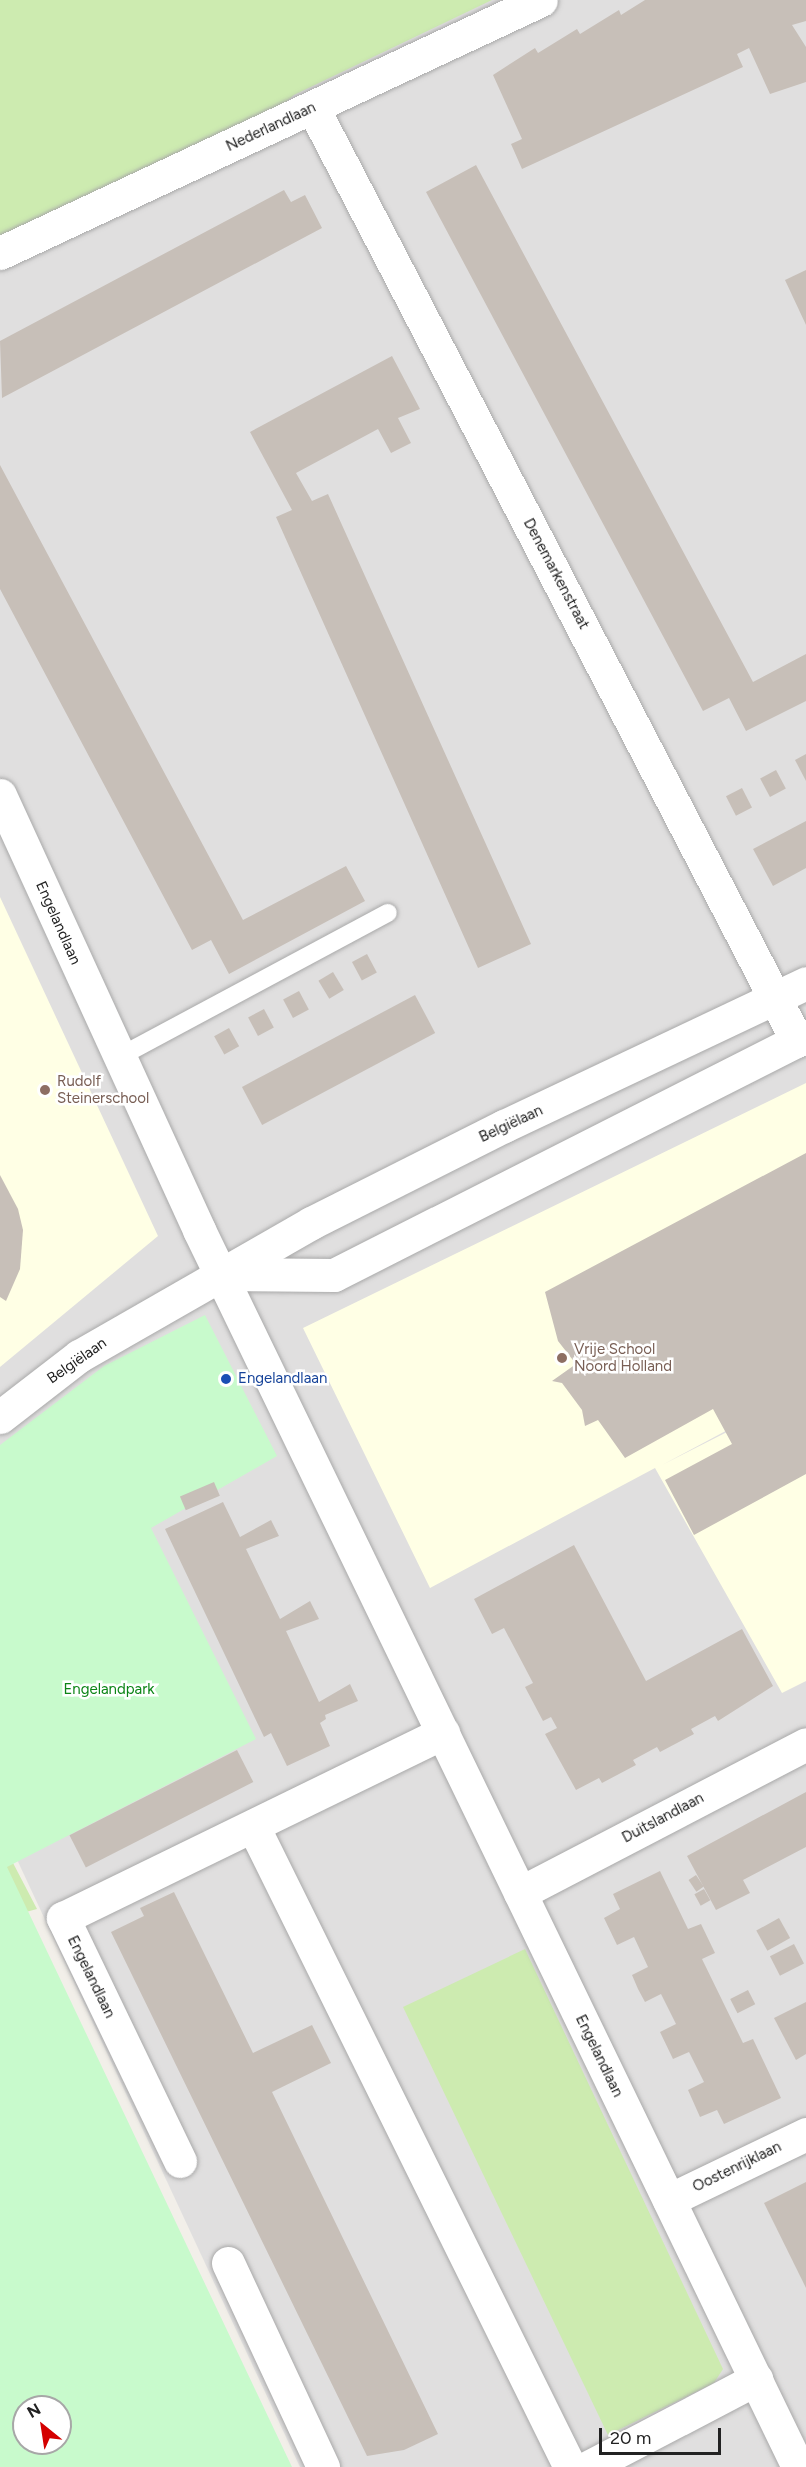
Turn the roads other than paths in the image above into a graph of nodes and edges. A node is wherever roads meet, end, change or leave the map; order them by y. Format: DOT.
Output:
graph roads {
  1 [pos="541,0"];
  2 [pos="313,108"];
  3 [pos="0,253"];
  4 [pos="0,795"];
  5 [pos="388,913"];
  6 [pos="806,983"];
  7 [pos="776,997"];
  8 [pos="802,1038"];
  9 [pos="119,1057"];
  10 [pos="220,1274"];
  11 [pos="0,1417"];
  12 [pos="443,1733"];
  13 [pos="806,1744"];
  14 [pos="253,1826"];
  15 [pos="520,1893"];
  16 [pos="806,2134"];
  17 [pos="180,2161"];
  18 [pos="669,2200"];
  19 [pos="228,2263"];
  20 [pos="756,2379"];
  21 [pos="323,2467"];
  22 [pos="570,2467"];
  23 [pos="588,2467"];
  24 [pos="798,2467"];
  1 -- 2 [label="street, Nederlandlaan"];
  2 -- 3 [label="street, Nederlandlaan"];
  2 -- 7 [label="street, Denemarkenstraat"];
  4 -- 9 [label="street, Engelandlaan"];
  5 -- 9 [label="lane"];
  6 -- 7 [label="street, Belgiëlaan"];
  7 -- 8 [label="street, Denemarkenstraat"];
  7 -- 10 [label="street, Belgiëlaan"];
  8 -- 10 [label="street"];
  9 -- 10 [label="street, Engelandlaan"];
  10 -- 11 [label="street, Belgiëlaan"];
  10 -- 12 [label="street, Engelandlaan"];
  12 -- 14 [label="street, Engelandlaan"];
  12 -- 15 [label="street, Engelandlaan"];
  13 -- 15 [label="street, Duitslandlaan"];
  14 -- 17 [label="street, Engelandlaan"];
  14 -- 22 [label="street"];
  15 -- 18 [label="street, Engelandlaan"];
  16 -- 18 [label="street, Oostenrijklaan"];
  18 -- 20 [label="street, Engelandlaan"];
  19 -- 21 [label="street"];
  20 -- 23 [label="street"];
  20 -- 24 [label="street, Engelandlaan"];
}
